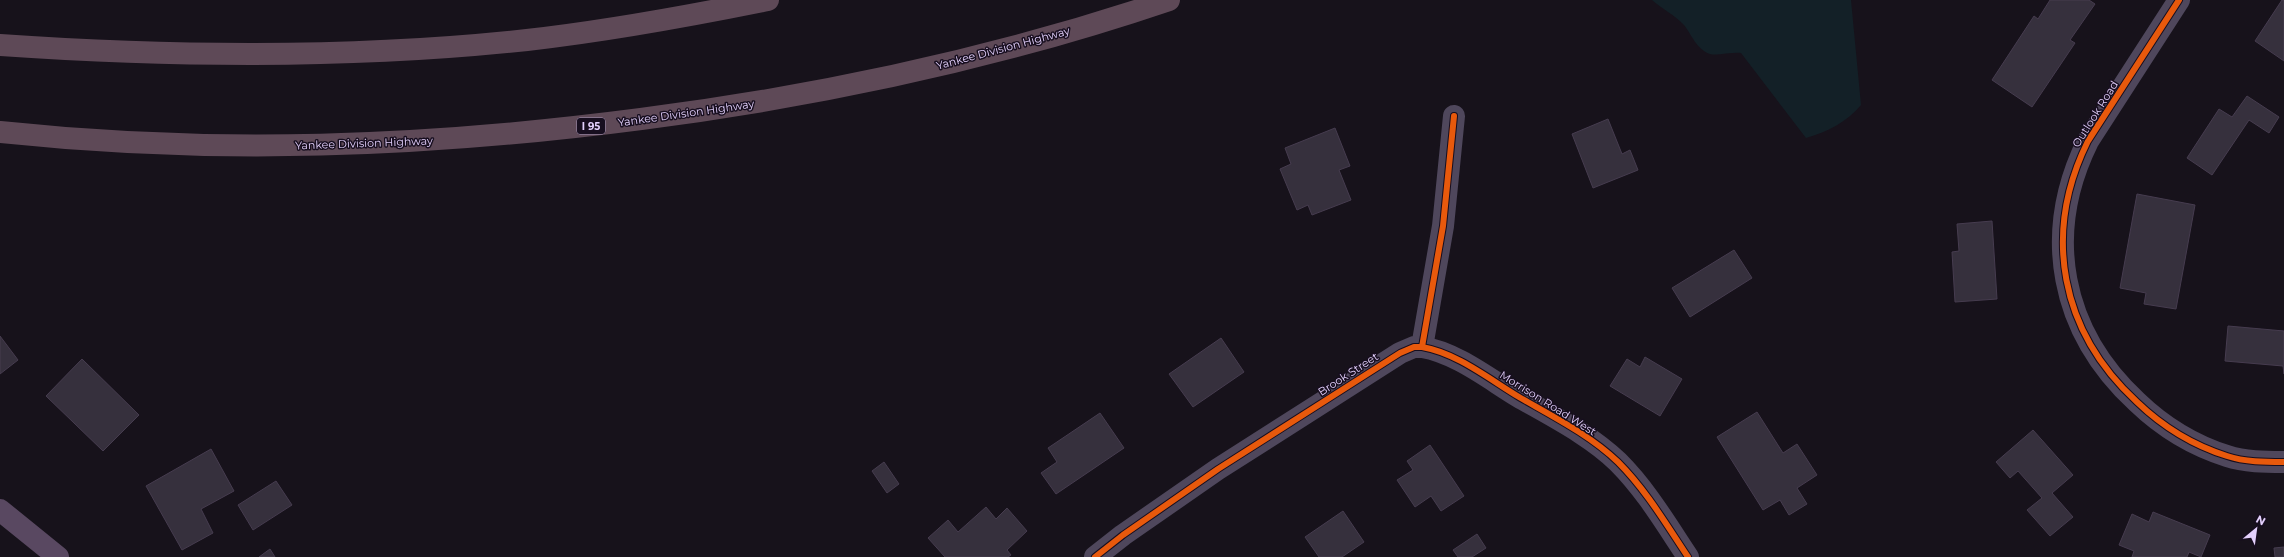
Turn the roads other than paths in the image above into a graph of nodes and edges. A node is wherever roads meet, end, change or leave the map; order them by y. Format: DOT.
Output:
graph roads {
  1 [pos="768,0"];
  2 [pos="1169,0"];
  3 [pos="2179,0"];
  4 [pos="0,45"];
  5 [pos="1454,116"];
  6 [pos="0,132"];
  7 [pos="1422,347"];
  8 [pos="2284,462"];
  9 [pos="0,510"];
  10 [pos="58,557"];
  11 [pos="1095,557"];
  12 [pos="1688,557"];
  1 -- 4 [label="highway"];
  2 -- 6 [label="highway, Yankee Division Highway / I 95"];
  3 -- 8 [label="street, Outlook Road"];
  5 -- 7 [label="street"];
  7 -- 11 [label="street, Brook Street"];
  7 -- 12 [label="street, Morrison Road West"];
  9 -- 10 [label="main road"];
}
